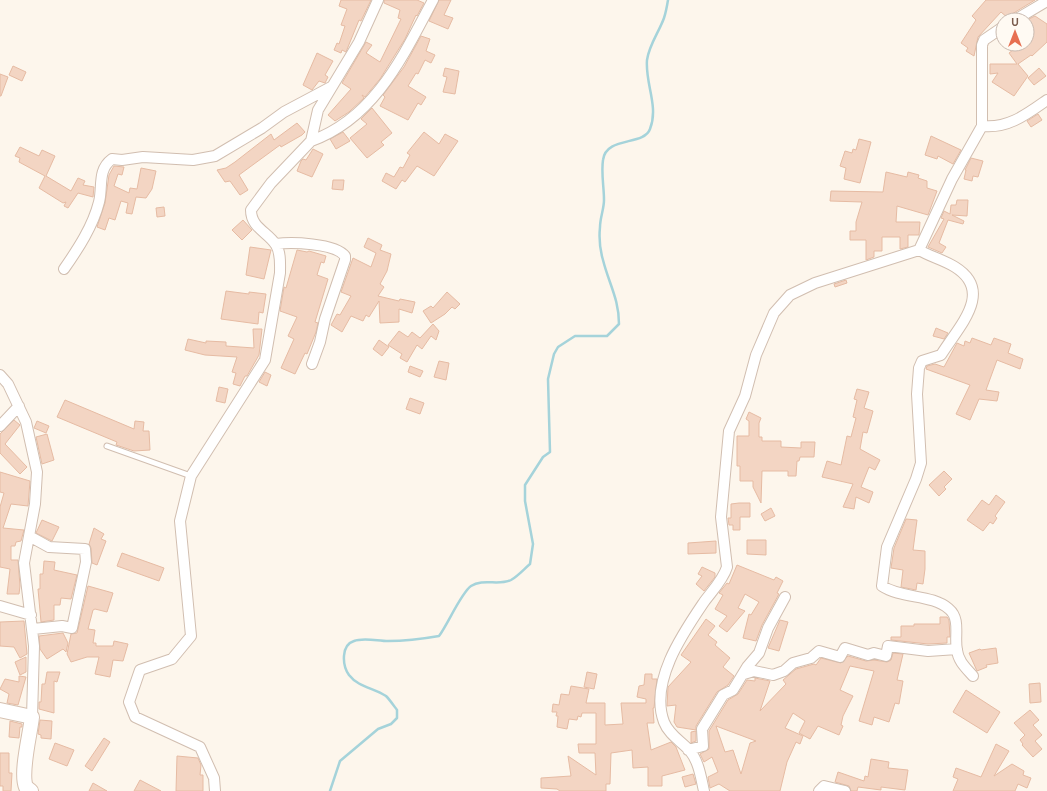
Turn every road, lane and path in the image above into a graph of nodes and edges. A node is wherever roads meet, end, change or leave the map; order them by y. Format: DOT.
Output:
graph roads {
  1 [pos="378,0"];
  2 [pos="432,0"];
  3 [pos="1047,1"];
  4 [pos="1028,12"];
  5 [pos="995,32"];
  6 [pos="331,87"];
  7 [pos="1047,100"];
  8 [pos="982,126"];
  9 [pos="311,141"];
  10 [pos="276,244"];
  11 [pos="919,250"];
  12 [pos="64,269"];
  13 [pos="312,364"];
  14 [pos="0,375"];
  15 [pos="19,406"];
  16 [pos="0,426"];
  17 [pos="107,446"];
  18 [pos="191,476"];
  19 [pos="29,536"];
  20 [pos="786,597"];
  21 [pos="0,606"];
  22 [pos="31,615"];
  23 [pos="33,629"];
  24 [pos="957,648"];
  25 [pos="744,674"];
  26 [pos="973,676"];
  27 [pos="0,710"];
  28 [pos="32,717"];
  29 [pos="688,750"];
  30 [pos="31,791"];
  31 [pos="215,791"];
  32 [pos="704,791"];
  33 [pos="819,791"];
  34 [pos="845,791"];
  1 -- 6 [label="street"];
  2 -- 9 [label="street"];
  3 -- 4 [label="street"];
  5 -- 8 [label="street"];
  6 -- 9 [label="street"];
  6 -- 12 [label="street"];
  7 -- 8 [label="street"];
  8 -- 11 [label="street"];
  9 -- 10 [label="street"];
  10 -- 13 [label="street"];
  10 -- 18 [label="street"];
  11 -- 24 [label="street"];
  11 -- 29 [label="street"];
  14 -- 15 [label="street"];
  15 -- 16 [label="street"];
  15 -- 19 [label="street"];
  17 -- 18 [label="lane"];
  18 -- 31 [label="street"];
  19 -- 22 [label="street"];
  19 -- 23 [label="street"];
  20 -- 25 [label="street"];
  21 -- 22 [label="street"];
  22 -- 23 [label="street"];
  23 -- 28 [label="street"];
  24 -- 25 [label="street"];
  24 -- 26 [label="street"];
  25 -- 29 [label="street"];
  27 -- 28 [label="street"];
  28 -- 30 [label="street"];
  29 -- 32 [label="street"];
  33 -- 34 [label="street"];
}
